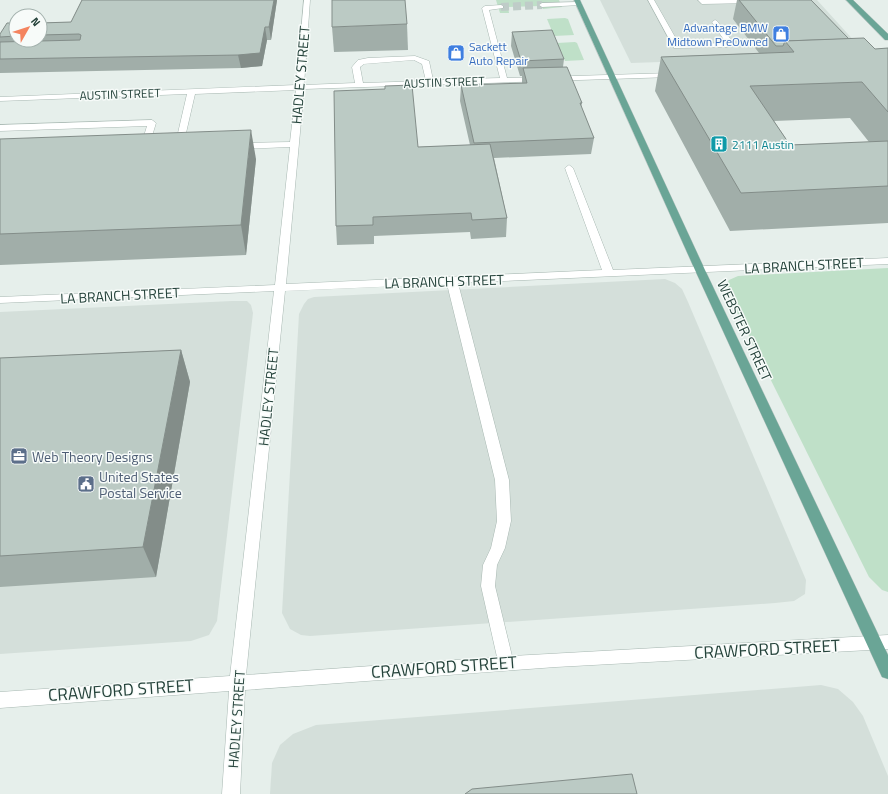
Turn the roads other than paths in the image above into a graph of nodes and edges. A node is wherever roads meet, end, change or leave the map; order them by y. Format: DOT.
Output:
graph roads {
  1 [pos="307,0"];
  2 [pos="651,0"];
  3 [pos="700,0"];
  4 [pos="849,0"];
  5 [pos="760,1"];
  6 [pos="578,2"];
  7 [pos="542,5"];
  8 [pos="501,7"];
  9 [pos="715,22"];
  10 [pos="888,38"];
  11 [pos="679,75"];
  12 [pos="611,77"];
  13 [pos="504,80"];
  14 [pos="430,83"];
  15 [pos="359,85"];
  16 [pos="300,87"];
  17 [pos="192,91"];
  18 [pos="0,99"];
  19 [pos="0,128"];
  20 [pos="294,144"];
  21 [pos="232,146"];
  22 [pos="186,149"];
  23 [pos="137,151"];
  24 [pos="569,168"];
  25 [pos="888,261"];
  26 [pos="700,270"];
  27 [pos="609,274"];
  28 [pos="452,281"];
  29 [pos="280,288"];
  30 [pos="0,300"];
  31 [pos="881,642"];
  32 [pos="506,664"];
  33 [pos="888,672"];
  34 [pos="237,682"];
  35 [pos="0,700"];
  36 [pos="231,794"];
  1 -- 16 [label="street, HADLEY STREET"];
  2 -- 9 [label="street"];
  3 -- 5 [label="street"];
  4 -- 10 [label="main road"];
  6 -- 7 [label="street"];
  6 -- 12 [label="main road, WEBSTER STREET"];
  8 -- 13 [label="street"];
  11 -- 12 [label="street, AUSTIN STREET"];
  12 -- 13 [label="street, AUSTIN STREET"];
  12 -- 26 [label="main road, WEBSTER STREET"];
  13 -- 14 [label="street, AUSTIN STREET"];
  14 -- 15 [label="street, AUSTIN STREET"];
  14 -- 15 [label="street"];
  15 -- 16 [label="street, AUSTIN STREET"];
  16 -- 17 [label="street, AUSTIN STREET"];
  16 -- 20 [label="street, HADLEY STREET"];
  17 -- 18 [label="street, AUSTIN STREET"];
  17 -- 22 [label="street"];
  19 -- 23 [label="street"];
  20 -- 21 [label="street"];
  20 -- 29 [label="street, HADLEY STREET"];
  24 -- 27 [label="street"];
  25 -- 26 [label="street, LA BRANCH STREET"];
  26 -- 27 [label="street, LA BRANCH STREET"];
  26 -- 31 [label="main road, WEBSTER STREET"];
  27 -- 28 [label="street, LA BRANCH STREET"];
  28 -- 29 [label="street, LA BRANCH STREET"];
  28 -- 32 [label="street"];
  29 -- 30 [label="street, LA BRANCH STREET"];
  29 -- 34 [label="street, HADLEY STREET"];
  31 -- 32 [label="street, CRAWFORD STREET"];
  31 -- 33 [label="main road, WEBSTER STREET"];
  32 -- 34 [label="street, CRAWFORD STREET"];
  34 -- 35 [label="street, CRAWFORD STREET"];
  34 -- 36 [label="street, HADLEY STREET"];
}
